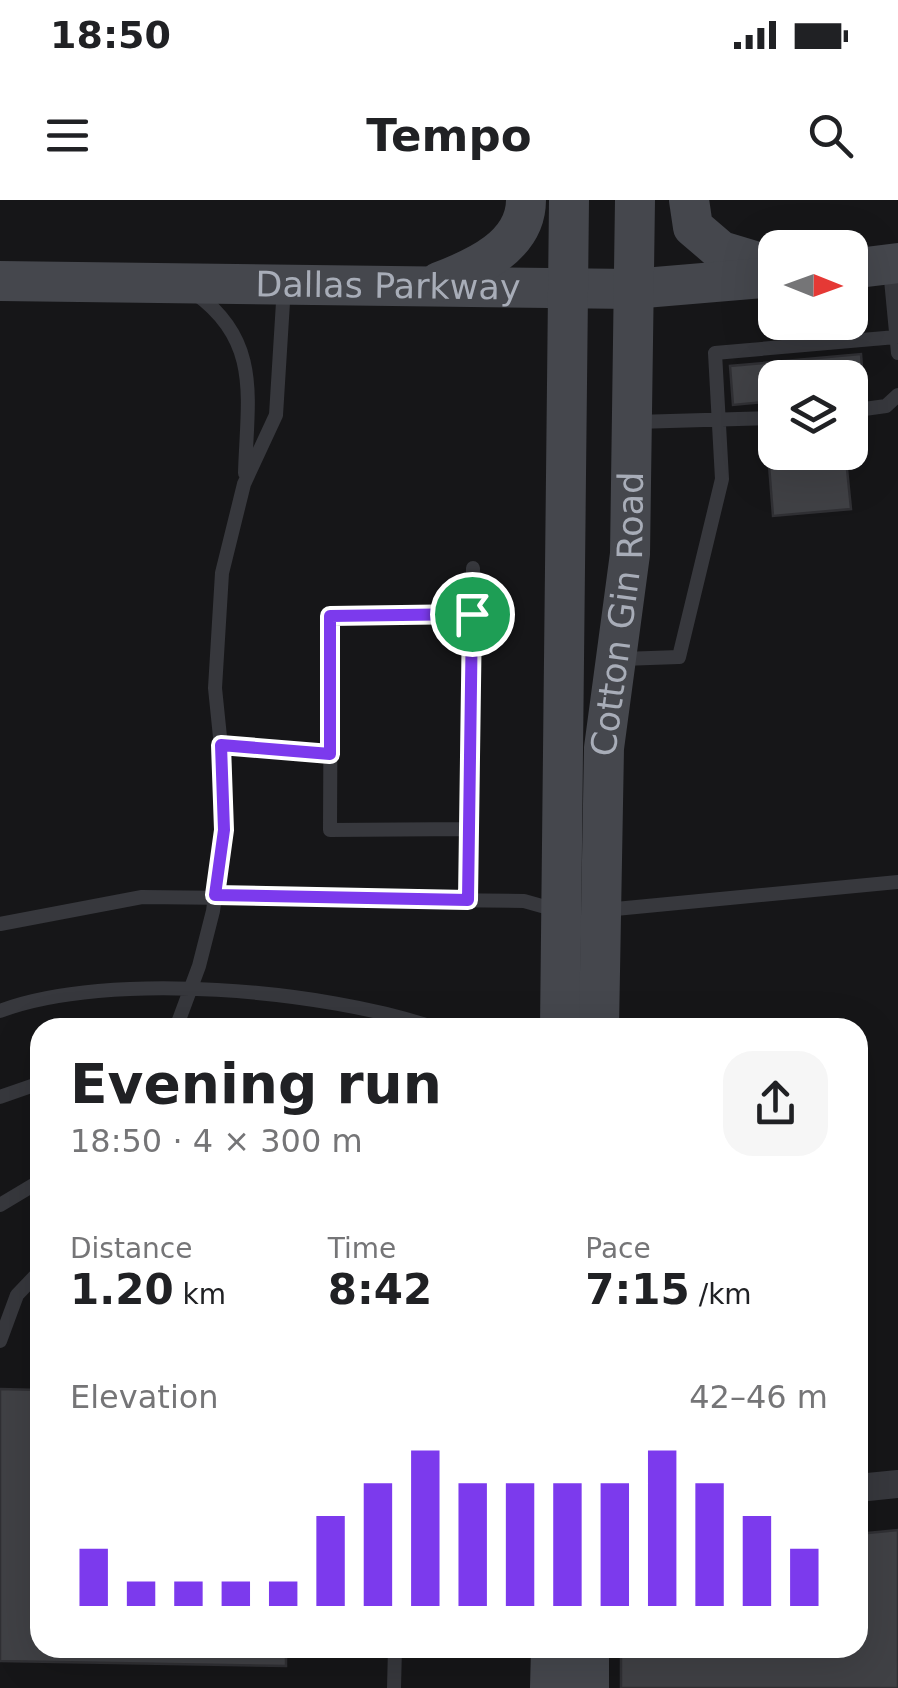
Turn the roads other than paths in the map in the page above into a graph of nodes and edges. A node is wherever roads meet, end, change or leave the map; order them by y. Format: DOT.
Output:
graph roads {
  1 [pos="526,200"];
  2 [pos="569,200"];
  3 [pos="634,200"];
  4 [pos="689,200"];
  5 [pos="758,262"];
  6 [pos="894,263"];
  7 [pos="868,267"];
  8 [pos="758,279"];
  9 [pos="0,282"];
  10 [pos="183,285"];
  11 [pos="284,286"];
  12 [pos="430,286"];
  13 [pos="570,288"];
  14 [pos="632,289"];
  15 [pos="896,337"];
  16 [pos="898,353"];
  17 [pos="898,394"];
  18 [pos="868,408"];
  19 [pos="758,419"];
  20 [pos="631,422"];
  21 [pos="718,423"];
  22 [pos="244,484"];
  23 [pos="473,568"];
  24 [pos="472,614"];
  25 [pos="616,659"];
  26 [pos="565,660"];
  27 [pos="221,745"];
  28 [pos="330,754"];
  29 [pos="469,829"];
  30 [pos="898,882"];
  31 [pos="215,895"];
  32 [pos="468,900"];
  33 [pos="581,911"];
  34 [pos="0,924"];
  35 [pos="191,989"];
  36 [pos="0,1011"];
  37 [pos="180,1018"];
  38 [pos="406,1018"];
  39 [pos="562,1018"];
  40 [pos="597,1018"];
  41 [pos="30,1086"];
  42 [pos="0,1097"];
  43 [pos="30,1188"];
  44 [pos="0,1206"];
  45 [pos="30,1280"];
  46 [pos="0,1342"];
  47 [pos="898,1484"];
  48 [pos="868,1487"];
  49 [pos="395,1658"];
  50 [pos="551,1658"];
  51 [pos="589,1658"];
  52 [pos="394,1688"];
  53 [pos="550,1688"];
  54 [pos="589,1688"];
  1 -- 12 [label="street"];
  2 -- 13 [label="street, Cotton Gin Road"];
  3 -- 14 [label="street, Cotton Gin Road"];
  4 -- 5 [label="street"];
  6 -- 7 [label="street"];
  6 -- 15 [label="lane"];
  8 -- 14 [label="street, Dallas Parkway"];
  9 -- 10 [label="street, Dallas Parkway"];
  10 -- 11 [label="street, Dallas Parkway"];
  10 -- 22 [label="lane"];
  11 -- 12 [label="street, Dallas Parkway"];
  11 -- 22 [label="lane"];
  12 -- 13 [label="street, Dallas Parkway"];
  13 -- 14 [label="street, Dallas Parkway"];
  13 -- 26 [label="street, Cotton Gin Road"];
  14 -- 20 [label="street, Cotton Gin Road"];
  15 -- 16 [label="lane"];
  15 -- 21 [label="lane"];
  17 -- 18 [label="lane"];
  19 -- 21 [label="lane"];
  20 -- 21 [label="lane"];
  20 -- 25 [label="street, Cotton Gin Road"];
  21 -- 25 [label="lane"];
  22 -- 27 [label="lane"];
  23 -- 24 [label="lane"];
  24 -- 28 [label="lane"];
  24 -- 29 [label="lane"];
  25 -- 26 [label="street"];
  25 -- 33 [label="street, Cotton Gin Road"];
  26 -- 33 [label="street, Cotton Gin Road"];
  27 -- 28 [label="lane"];
  27 -- 31 [label="lane"];
  28 -- 29 [label="lane"];
  29 -- 32 [label="lane"];
  30 -- 33 [label="lane"];
  31 -- 32 [label="lane"];
  31 -- 34 [label="lane"];
  31 -- 35 [label="lane"];
  32 -- 33 [label="lane"];
  33 -- 39 [label="street, Cotton Gin Road"];
  33 -- 40 [label="street, Cotton Gin Road"];
  35 -- 36 [label="lane"];
  35 -- 37 [label="lane"];
  35 -- 38 [label="lane"];
  41 -- 42 [label="lane"];
  43 -- 44 [label="lane"];
  45 -- 46 [label="lane"];
  47 -- 48 [label="street"];
  49 -- 52 [label="lane"];
  50 -- 53 [label="street"];
  51 -- 54 [label="street"];
}
